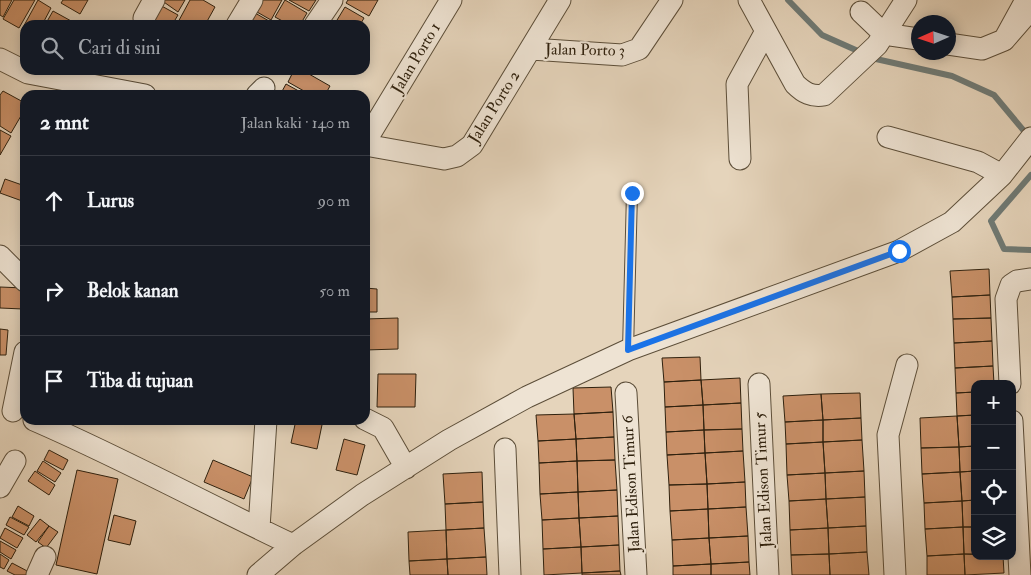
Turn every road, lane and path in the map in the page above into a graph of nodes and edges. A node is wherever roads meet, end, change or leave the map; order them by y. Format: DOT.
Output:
graph roads {
  1 [pos="252,0"];
  2 [pos="332,0"];
  3 [pos="452,0"];
  4 [pos="560,0"];
  5 [pos="672,0"];
  6 [pos="749,0"];
  7 [pos="906,0"];
  8 [pos="1026,0"];
  9 [pos="1031,8"];
  10 [pos="861,12"];
  11 [pos="240,20"];
  12 [pos="318,20"];
  13 [pos="766,31"];
  14 [pos="911,39"];
  15 [pos="881,40"];
  16 [pos="1004,40"];
  17 [pos="956,45"];
  18 [pos="531,49"];
  19 [pos="0,59"];
  20 [pos="20,69"];
  21 [pos="39,75"];
  22 [pos="118,90"];
  23 [pos="370,136"];
  24 [pos="888,137"];
  25 [pos="1029,140"];
  26 [pos="370,145"];
  27 [pos="740,159"];
  28 [pos="1002,175"];
  29 [pos="632,193"];
  30 [pos="0,256"];
  31 [pos="20,276"];
  32 [pos="1031,279"];
  33 [pos="628,350"];
  34 [pos="907,365"];
  35 [pos="20,377"];
  36 [pos="1010,380"];
  37 [pos="759,384"];
  38 [pos="626,393"];
  39 [pos="13,411"];
  40 [pos="370,422"];
  41 [pos="45,425"];
  42 [pos="266,425"];
  43 [pos="1012,425"];
  44 [pos="504,448"];
  45 [pos="14,462"];
  46 [pos="406,468"];
  47 [pos="0,487"];
  48 [pos="259,528"];
  49 [pos="294,545"];
  50 [pos="258,575"];
  51 [pos="510,575"];
  52 [pos="636,575"];
  53 [pos="768,575"];
  54 [pos="895,575"];
  55 [pos="1020,575"];
  1 -- 11 [label="street"];
  2 -- 12 [label="street"];
  3 -- 23 [label="street, Jalan Porto 1"];
  4 -- 18 [label="street, Jalan Porto 2"];
  5 -- 18 [label="street, Jalan Porto 3"];
  6 -- 13 [label="street"];
  7 -- 15 [label="street"];
  8 -- 16 [label="street"];
  9 -- 16 [label="street"];
  10 -- 15 [label="street"];
  13 -- 15 [label="street"];
  13 -- 27 [label="street"];
  14 -- 15 [label="street"];
  16 -- 17 [label="street"];
  18 -- 26 [label="street, Jalan Porto 2"];
  19 -- 20 [label="street"];
  21 -- 22 [label="street"];
  24 -- 28 [label="street"];
  25 -- 28 [label="street"];
  28 -- 33 [label="street"];
  29 -- 33 [label="lane"];
  30 -- 31 [label="street"];
  32 -- 36 [label="street"];
  33 -- 46 [label="street"];
  34 -- 54 [label="street"];
  35 -- 39 [label="street"];
  37 -- 53 [label="street, Jalan Edison Timur 5"];
  38 -- 52 [label="street, Jalan Edison Timur 6"];
  40 -- 46 [label="street"];
  41 -- 48 [label="street"];
  42 -- 48 [label="street"];
  43 -- 55 [label="street"];
  44 -- 51 [label="street"];
  45 -- 47 [label="street"];
  46 -- 49 [label="street"];
  48 -- 49 [label="street"];
  49 -- 50 [label="street"];
}
